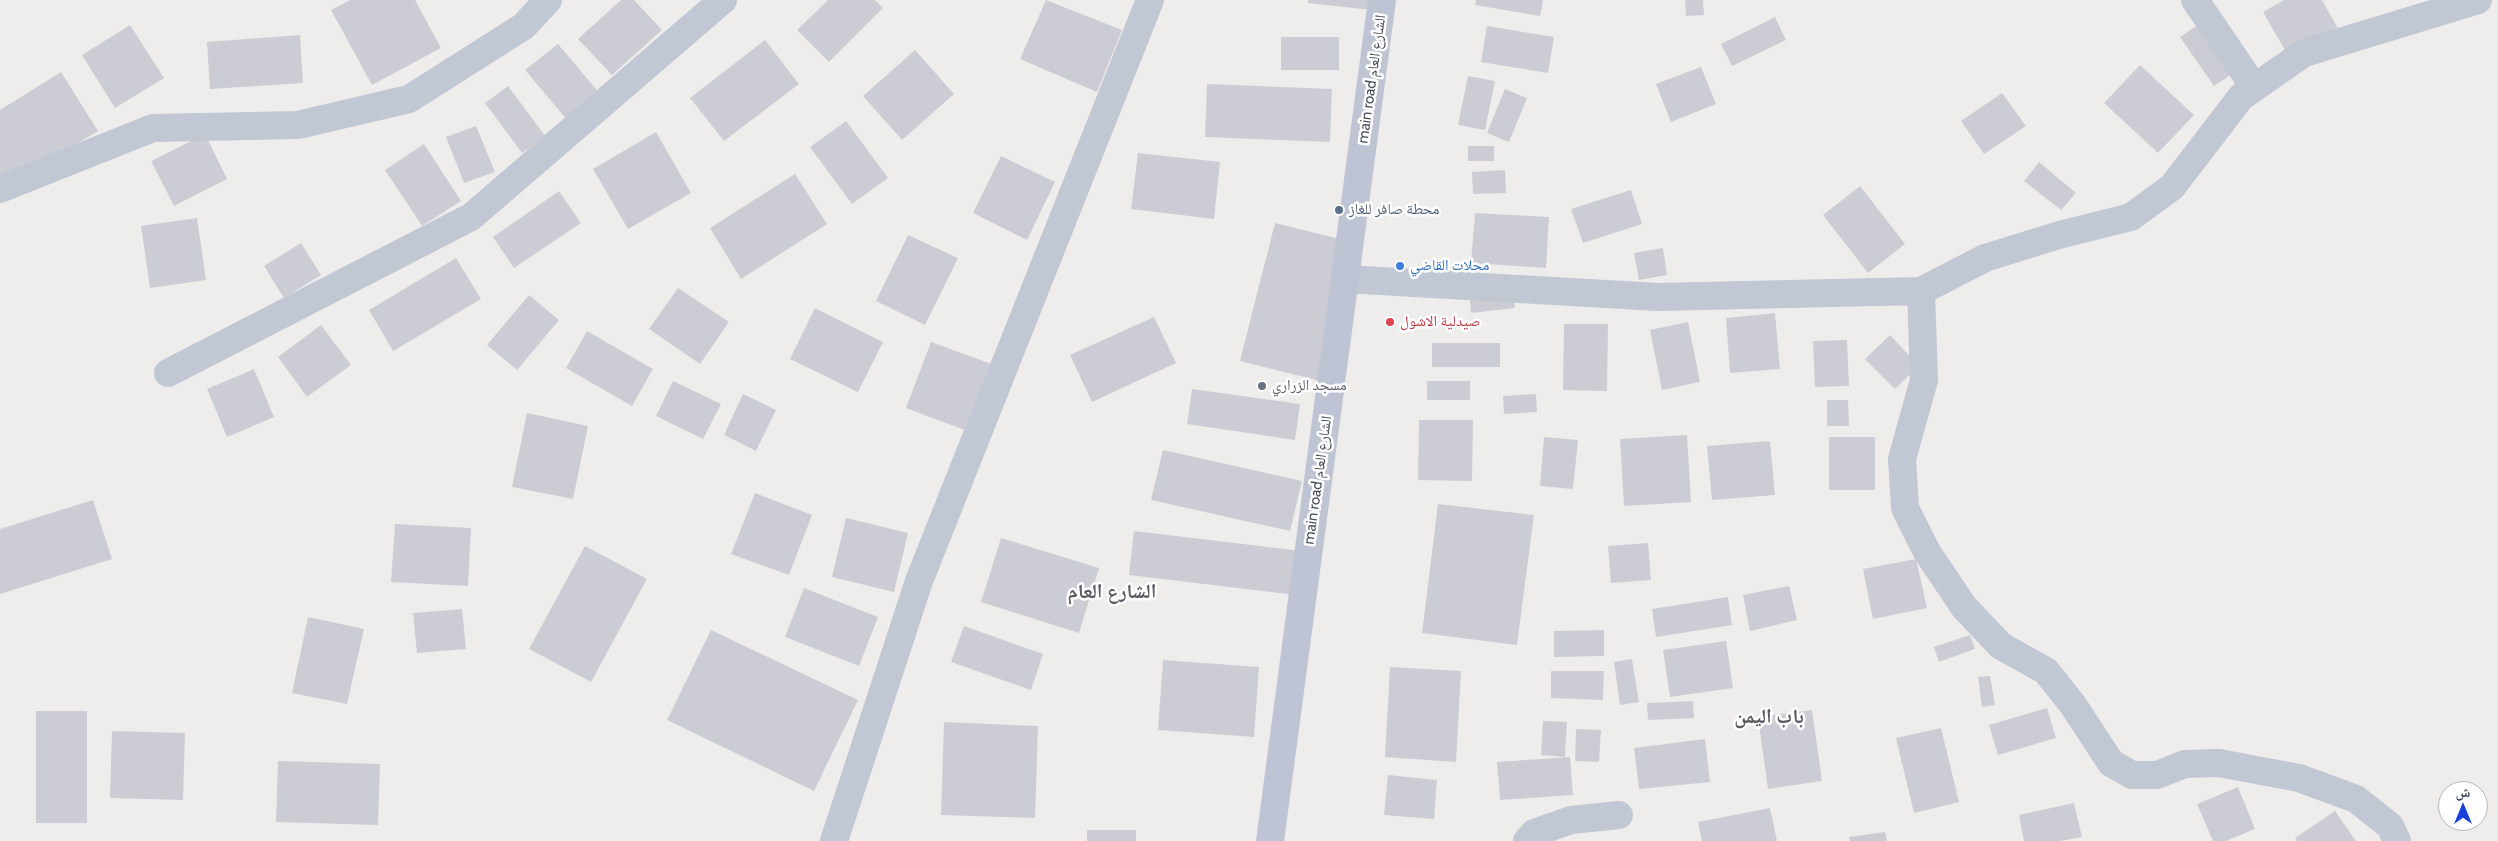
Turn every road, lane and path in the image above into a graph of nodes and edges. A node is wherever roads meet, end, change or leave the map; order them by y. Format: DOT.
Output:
graph roads {
  1 [pos="548,0"];
  2 [pos="723,0"];
  3 [pos="1150,0"];
  4 [pos="1382,0"];
  5 [pos="2195,0"];
  6 [pos="2478,0"];
  7 [pos="2254,87"];
  8 [pos="0,189"];
  9 [pos="1345,279"];
  10 [pos="1921,292"];
  11 [pos="168,373"];
  12 [pos="1619,815"];
  13 [pos="834,841"];
  14 [pos="1270,841"];
  15 [pos="1527,841"];
  16 [pos="2397,841"];
  1 -- 8 [label="street"];
  2 -- 11 [label="street"];
  3 -- 13 [label="street"];
  4 -- 9 [label="main road, main road الشارع العام"];
  5 -- 7 [label="street"];
  6 -- 7 [label="street"];
  7 -- 10 [label="street"];
  9 -- 10 [label="street"];
  9 -- 14 [label="main road, main road الشارع العام"];
  10 -- 16 [label="street"];
  12 -- 15 [label="street"];
}
